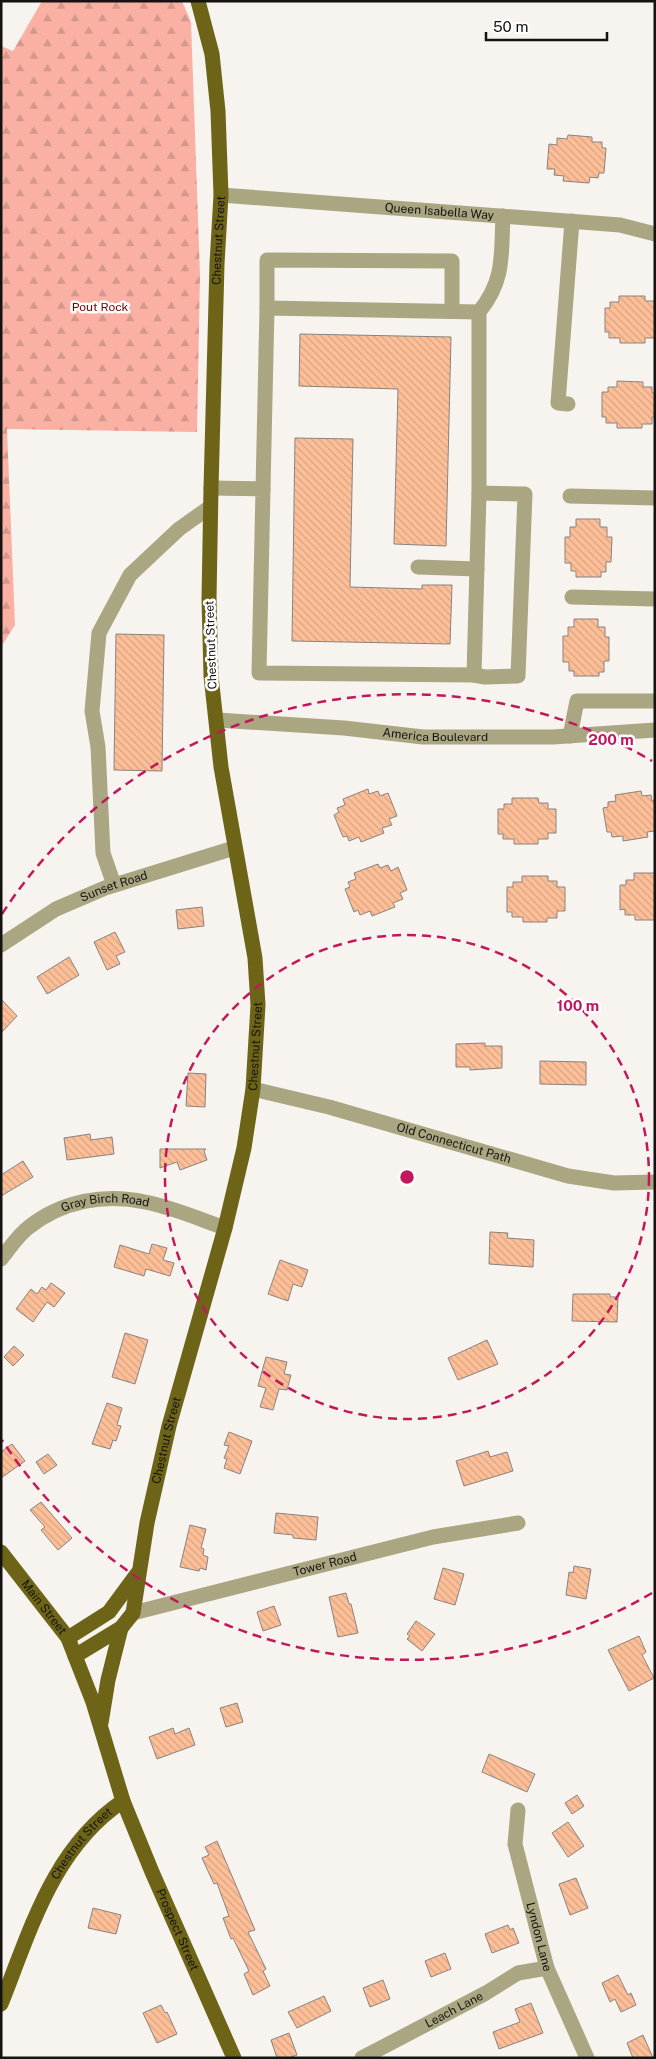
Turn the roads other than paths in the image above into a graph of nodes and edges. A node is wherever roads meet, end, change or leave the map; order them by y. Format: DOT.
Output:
graph roads {
  1 [pos="198,1"];
  2 [pos="221,195"];
  3 [pos="503,216"];
  4 [pos="572,221"];
  5 [pos="655,234"];
  6 [pos="268,308"];
  7 [pos="452,311"];
  8 [pos="478,312"];
  9 [pos="568,404"];
  10 [pos="211,488"];
  11 [pos="263,489"];
  12 [pos="479,493"];
  13 [pos="570,496"];
  14 [pos="655,498"];
  15 [pos="210,507"];
  16 [pos="418,567"];
  17 [pos="477,569"];
  18 [pos="572,597"];
  19 [pos="655,599"];
  20 [pos="474,675"];
  21 [pos="655,701"];
  22 [pos="217,720"];
  23 [pos="655,730"];
  24 [pos="570,736"];
  25 [pos="234,848"];
  26 [pos="114,885"];
  27 [pos="1,945"];
  28 [pos="253,1089"];
  29 [pos="655,1182"];
  30 [pos="225,1228"];
  31 [pos="1,1258"];
  32 [pos="518,1523"];
  33 [pos="1,1552"];
  34 [pos="139,1572"];
  35 [pos="133,1613"];
  36 [pos="121,1628"];
  37 [pos="68,1638"];
  38 [pos="75,1656"];
  39 [pos="100,1727"];
  40 [pos="123,1801"];
  41 [pos="518,1810"];
  42 [pos="546,1968"];
  43 [pos="1,2004"];
  44 [pos="234,2058"];
  45 [pos="362,2058"];
  46 [pos="587,2058"];
  1 -- 2 [label="main road, Chestnut Street"];
  2 -- 3 [label="street, Queen Isabella Way"];
  2 -- 10 [label="main road, Chestnut Street"];
  3 -- 4 [label="street, Queen Isabella Way"];
  3 -- 8 [label="street"];
  4 -- 5 [label="street, Queen Isabella Way"];
  4 -- 9 [label="street"];
  6 -- 7 [label="street"];
  6 -- 7 [label="street"];
  6 -- 11 [label="street"];
  7 -- 8 [label="street"];
  8 -- 12 [label="street"];
  10 -- 11 [label="street"];
  10 -- 15 [label="main road, Chestnut Street"];
  11 -- 20 [label="street"];
  12 -- 17 [label="street"];
  12 -- 20 [label="street"];
  13 -- 14 [label="street"];
  15 -- 22 [label="main road, Chestnut Street"];
  15 -- 26 [label="street"];
  16 -- 17 [label="street"];
  17 -- 20 [label="street"];
  18 -- 19 [label="street"];
  21 -- 24 [label="street"];
  22 -- 24 [label="street, America Boulevard"];
  22 -- 25 [label="main road, Chestnut Street"];
  23 -- 24 [label="street, America Boulevard"];
  25 -- 26 [label="street, Sunset Road"];
  25 -- 28 [label="main road, Chestnut Street"];
  26 -- 27 [label="street, Sunset Road"];
  28 -- 29 [label="street, Old Connecticut Path"];
  28 -- 30 [label="main road, Chestnut Street"];
  30 -- 31 [label="street, Gray Birch Road"];
  30 -- 34 [label="main road, Chestnut Street"];
  32 -- 35 [label="street, Tower Road"];
  33 -- 37 [label="main road, Main Street"];
  34 -- 35 [label="main road"];
  34 -- 37 [label="main road, Chestnut Street"];
  35 -- 36 [label="main road"];
  36 -- 38 [label="main road"];
  36 -- 39 [label="main road"];
  37 -- 38 [label="main road, Chestnut Street"];
  38 -- 39 [label="main road, Chestnut Street"];
  39 -- 40 [label="main road, Chestnut Street"];
  40 -- 43 [label="main road, Chestnut Street"];
  40 -- 44 [label="main road, Prospect Street"];
  41 -- 42 [label="street, Lyndon Lane"];
  42 -- 45 [label="street, Leach Lane"];
  42 -- 46 [label="street, Lyndon Lane"];
}
